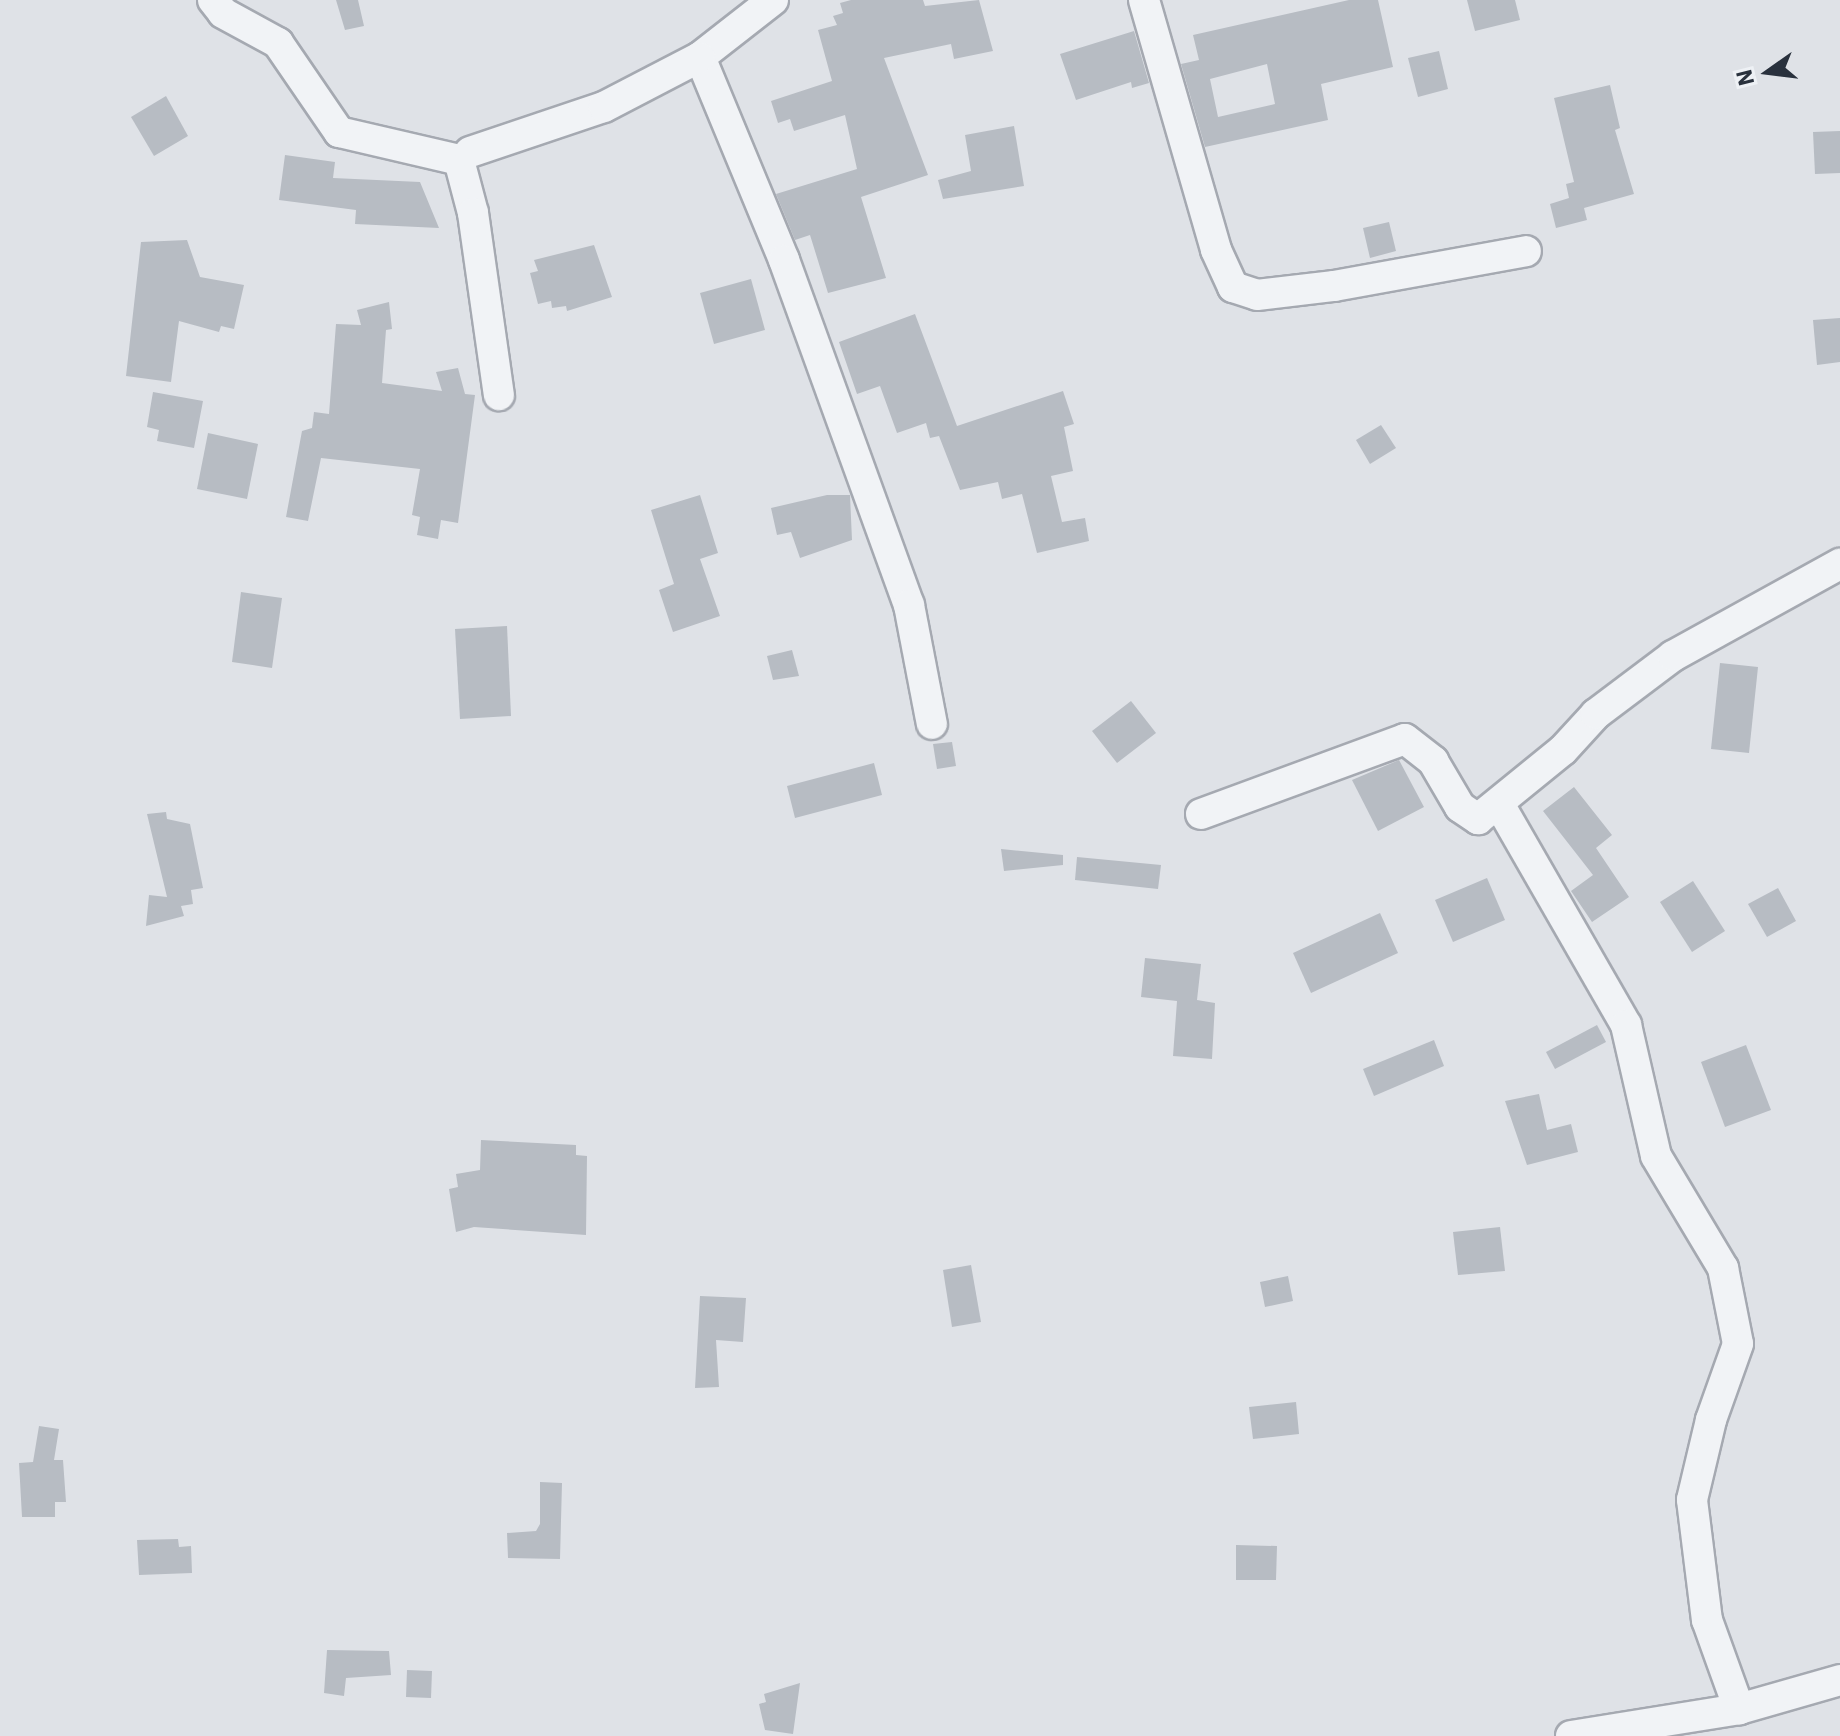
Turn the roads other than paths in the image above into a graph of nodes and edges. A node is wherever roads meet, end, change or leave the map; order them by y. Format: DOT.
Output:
graph roads {
  1 [pos="213,0"];
  2 [pos="773,0"];
  3 [pos="1144,0"];
  4 [pos="700,57"];
  5 [pos="470,152"];
  6 [pos="1526,251"];
  7 [pos="499,395"];
  8 [pos="1840,564"];
  9 [pos="932,724"];
  10 [pos="1499,804"];
  11 [pos="1201,814"];
  12 [pos="1840,1680"];
  13 [pos="1739,1709"];
  14 [pos="1571,1736"];
  1 -- 7 [label="street"];
  2 -- 4 [label="street"];
  3 -- 6 [label="street"];
  4 -- 5 [label="street"];
  4 -- 9 [label="street"];
  8 -- 10 [label="street"];
  10 -- 11 [label="street"];
  10 -- 13 [label="street"];
  12 -- 13 [label="street"];
  13 -- 14 [label="street"];
}
